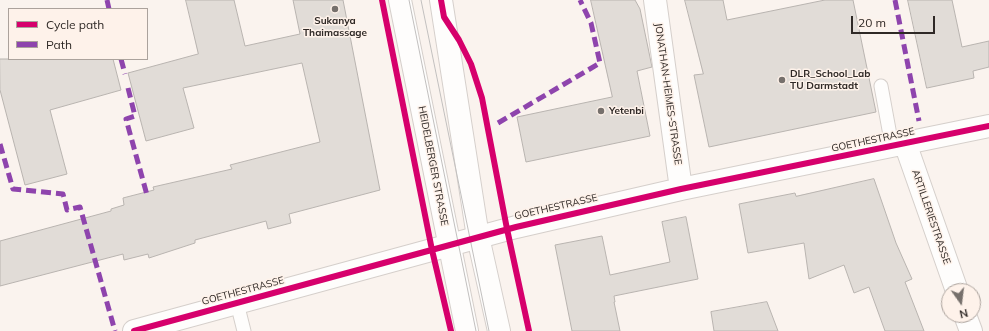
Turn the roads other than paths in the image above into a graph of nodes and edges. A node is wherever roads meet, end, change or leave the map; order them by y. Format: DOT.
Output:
graph roads {
  1 [pos="400,0"];
  2 [pos="441,0"];
  3 [pos="655,0"];
  4 [pos="881,86"];
  5 [pos="989,126"];
  6 [pos="898,145"];
  7 [pos="682,189"];
  8 [pos="478,237"];
  9 [pos="450,245"];
  10 [pos="954,283"];
  11 [pos="237,303"];
  12 [pos="134,331"];
  13 [pos="244,331"];
  14 [pos="467,331"];
  15 [pos="499,331"];
  1 -- 9 [label="street, HEIDELBERGER STRASSE"];
  2 -- 8 [label="street"];
  3 -- 7 [label="street, JONATHAN-HEIMES-STRASSE"];
  4 -- 6 [label="lane"];
  5 -- 6 [label="street, GOETHESTRASSE"];
  6 -- 7 [label="street, GOETHESTRASSE"];
  6 -- 10 [label="street, ARTILLERIESTRASSE"];
  7 -- 8 [label="street, GOETHESTRASSE"];
  8 -- 9 [label="street, GOETHESTRASSE"];
  8 -- 15 [label="street"];
  9 -- 11 [label="street, GOETHESTRASSE"];
  9 -- 14 [label="street, HEIDELBERGER STRASSE"];
  11 -- 12 [label="street, GOETHESTRASSE"];
  11 -- 13 [label="lane"];
}
